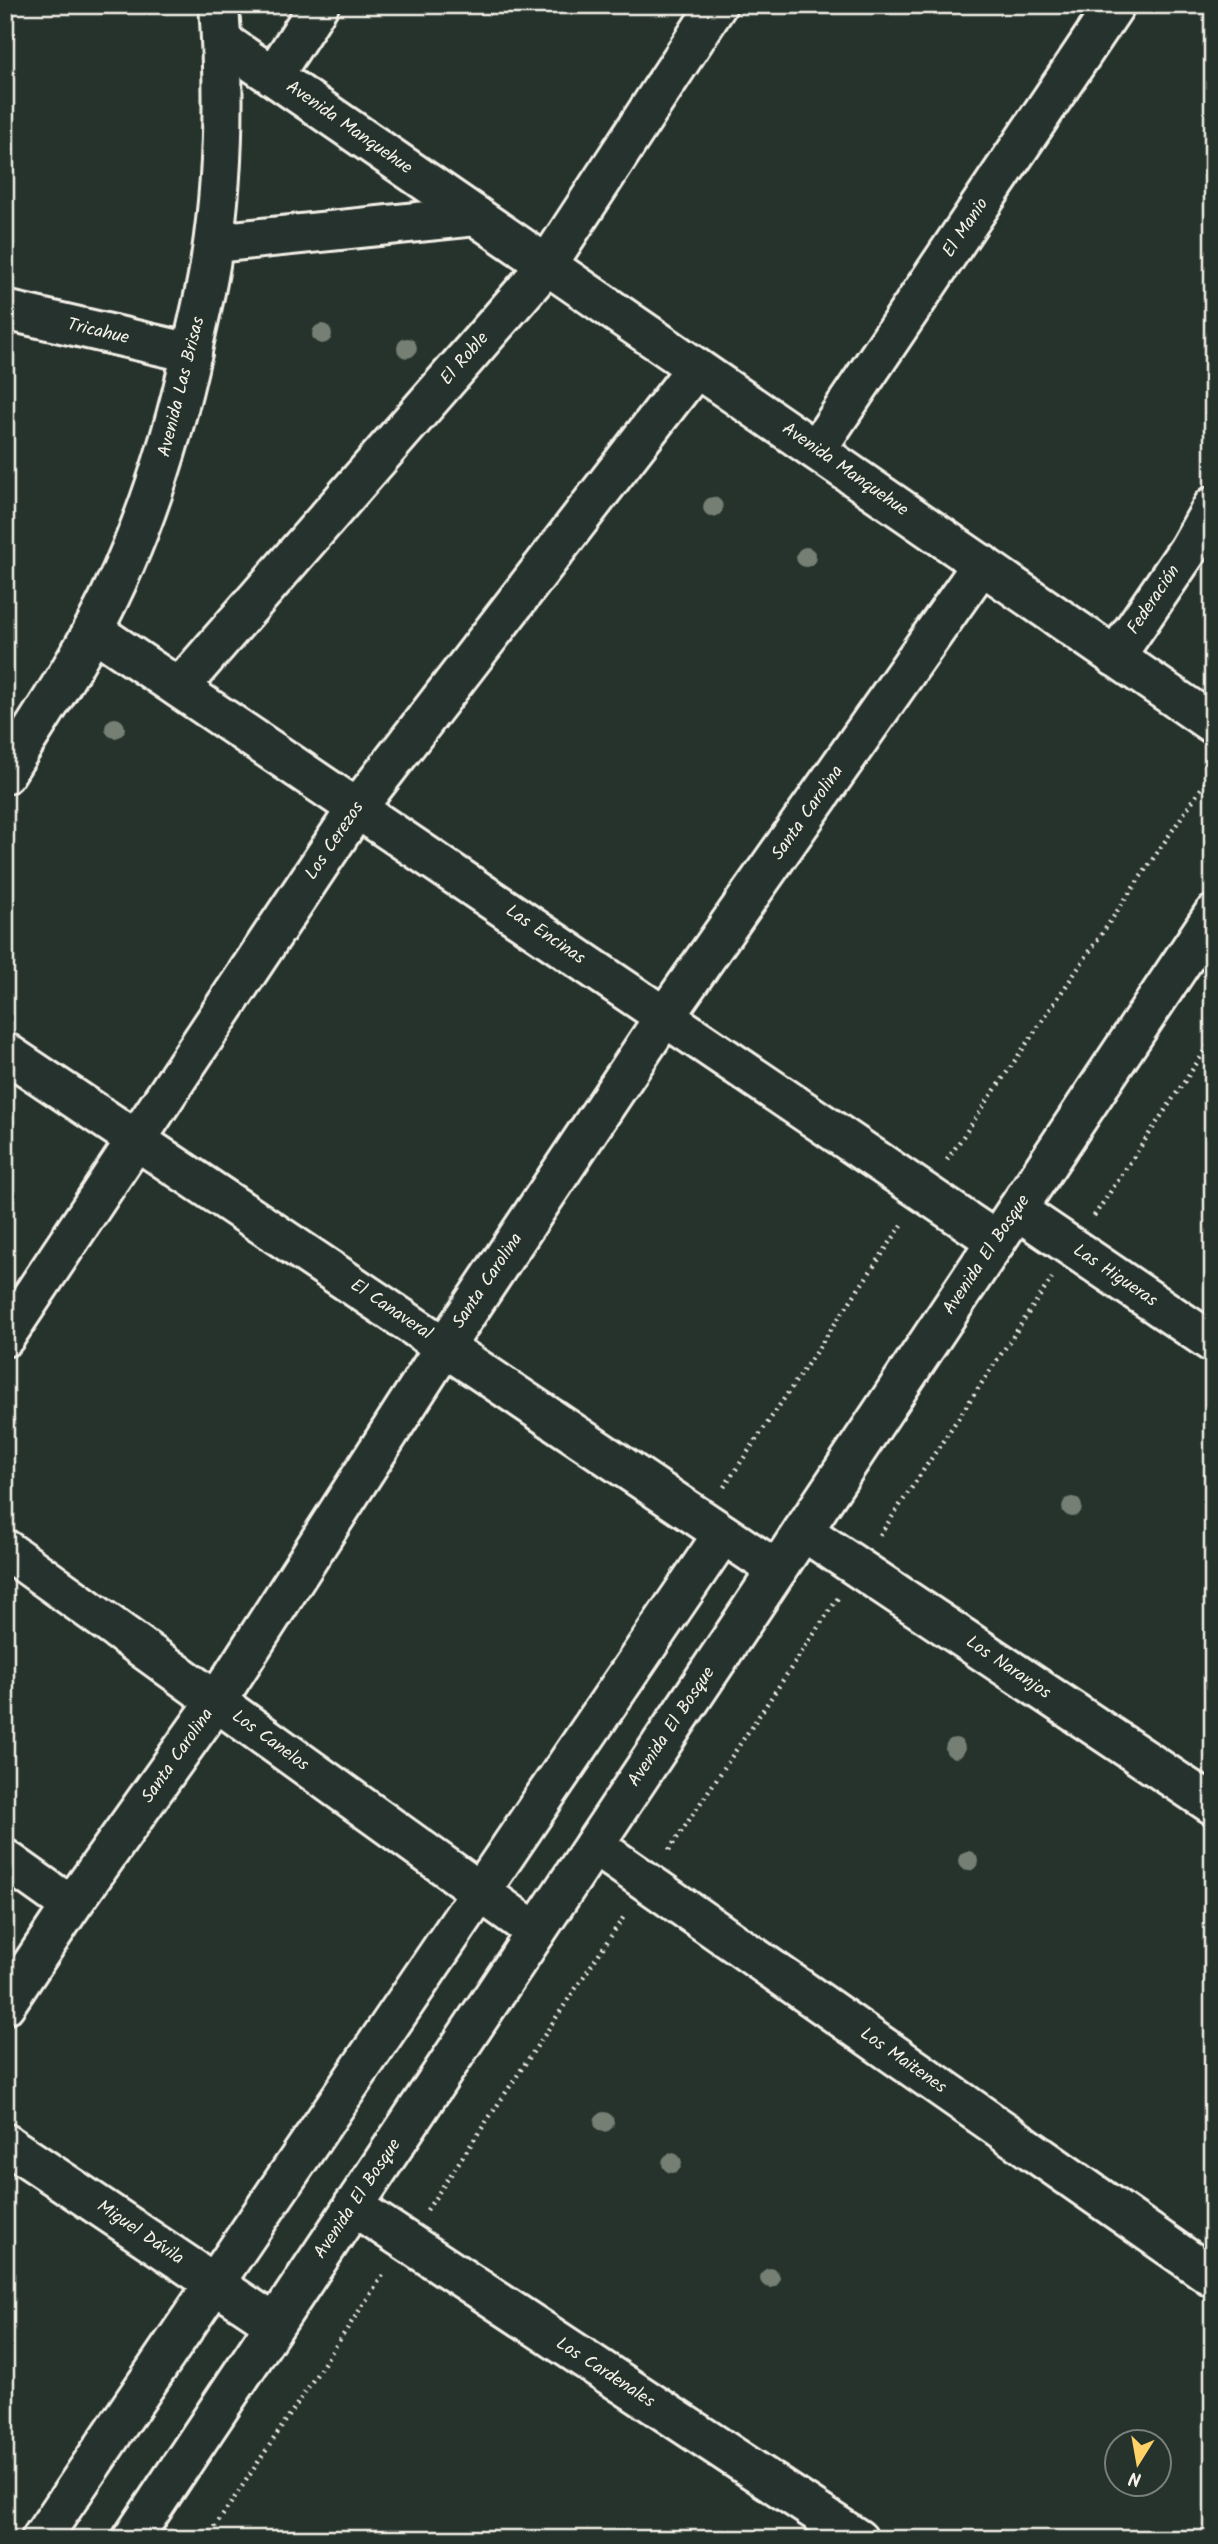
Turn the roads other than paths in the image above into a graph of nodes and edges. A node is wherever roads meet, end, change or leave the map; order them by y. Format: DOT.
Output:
graph roads {
  1 [pos="319,5"];
  2 [pos="717,5"];
  3 [pos="1115,5"];
  4 [pos="220,23"];
  5 [pos="273,76"];
  6 [pos="476,216"];
  7 [pos="214,243"];
  8 [pos="547,265"];
  9 [pos="5,310"];
  10 [pos="192,353"];
  11 [pos="696,368"];
  12 [pos="817,450"];
  13 [pos="1213,506"];
  14 [pos="982,564"];
  15 [pos="93,630"];
  16 [pos="1115,656"];
  17 [pos="179,688"];
  18 [pos="1213,724"];
  19 [pos="5,774"];
  20 [pos="357,808"];
  21 [pos="1213,915"];
  22 [pos="665,1016"];
  23 [pos="5,1052"];
  24 [pos="136,1138"];
  25 [pos="1006,1225"];
  26 [pos="5,1337"];
  27 [pos="1213,1343"];
  28 [pos="445,1346"];
  29 [pos="803,1531"];
  30 [pos="723,1534"];
  31 [pos="5,1549"];
  32 [pos="777,1570"];
  33 [pos="216,1702"];
  34 [pos="1213,1805"];
  35 [pos="594,1845"];
  36 [pos="5,1859"];
  37 [pos="478,1891"];
  38 [pos="71,1906"];
  39 [pos="536,1932"];
  40 [pos="5,2005"];
  41 [pos="5,2143"];
  42 [pos="353,2206"];
  43 [pos="1213,2277"];
  44 [pos="216,2284"];
  45 [pos="275,2324"];
  46 [pos="41,2539"];
  47 [pos="132,2539"];
  48 [pos="858,2539"];
  1 -- 5 [label="street"];
  2 -- 8 [label="street, El Roble"];
  3 -- 12 [label="street, El Manio"];
  4 -- 5 [label="street, Avenida Manquehue"];
  4 -- 7 [label="street, Avenida Las Brisas"];
  5 -- 6 [label="street, Avenida Manquehue"];
  6 -- 7 [label="street"];
  6 -- 8 [label="street, Avenida Manquehue"];
  7 -- 10 [label="street, Avenida Las Brisas"];
  8 -- 11 [label="street, Avenida Manquehue"];
  8 -- 17 [label="street, El Roble"];
  9 -- 10 [label="street, Tricahue"];
  10 -- 15 [label="street, Avenida Las Brisas"];
  11 -- 12 [label="street, Avenida Manquehue"];
  11 -- 20 [label="street, Los Cerezos"];
  12 -- 14 [label="street, Avenida Manquehue"];
  13 -- 16 [label="street, Federación"];
  14 -- 16 [label="street, Avenida Manquehue"];
  14 -- 22 [label="street, Santa Carolina"];
  15 -- 17 [label="street, Las Encinas"];
  15 -- 19 [label="street, Avenida Las Brisas"];
  16 -- 18 [label="street, Avenida Manquehue"];
  17 -- 20 [label="street, Las Encinas"];
  20 -- 22 [label="street, Las Encinas"];
  20 -- 24 [label="street, Los Cerezos"];
  21 -- 25 [label="street, Avenida El Bosque"];
  22 -- 25 [label="street, Las Encinas"];
  22 -- 28 [label="street, Santa Carolina"];
  23 -- 24 [label="street, El Canaveral"];
  24 -- 26 [label="street, Los Cerezos"];
  24 -- 28 [label="street, El Canaveral"];
  25 -- 27 [label="street, Las Higueras"];
  25 -- 29 [label="street, Avenida El Bosque"];
  28 -- 30 [label="street, El Canaveral"];
  28 -- 33 [label="street, Santa Carolina"];
  29 -- 32 [label="street, Avenida El Bosque"];
  29 -- 34 [label="street, Los Naranjos"];
  30 -- 32 [label="street, El Canaveral"];
  30 -- 37 [label="street"];
  31 -- 33 [label="street, Los Canelos"];
  32 -- 35 [label="street, Avenida El Bosque"];
  33 -- 37 [label="street, Los Canelos"];
  33 -- 38 [label="street, Santa Carolina"];
  35 -- 39 [label="street, Avenida El Bosque"];
  35 -- 43 [label="street, Los Maitenes"];
  36 -- 38 [label="street"];
  37 -- 39 [label="street, Los Canelos"];
  37 -- 44 [label="street"];
  38 -- 40 [label="street, Santa Carolina"];
  39 -- 42 [label="street, Avenida El Bosque"];
  41 -- 44 [label="street, Miguel Dávila"];
  42 -- 45 [label="street, Avenida El Bosque"];
  42 -- 48 [label="street, Los Cardenales"];
  44 -- 45 [label="street, Miguel Dávila"];
  44 -- 46 [label="street"];
  45 -- 47 [label="street, Avenida El Bosque"];
}
